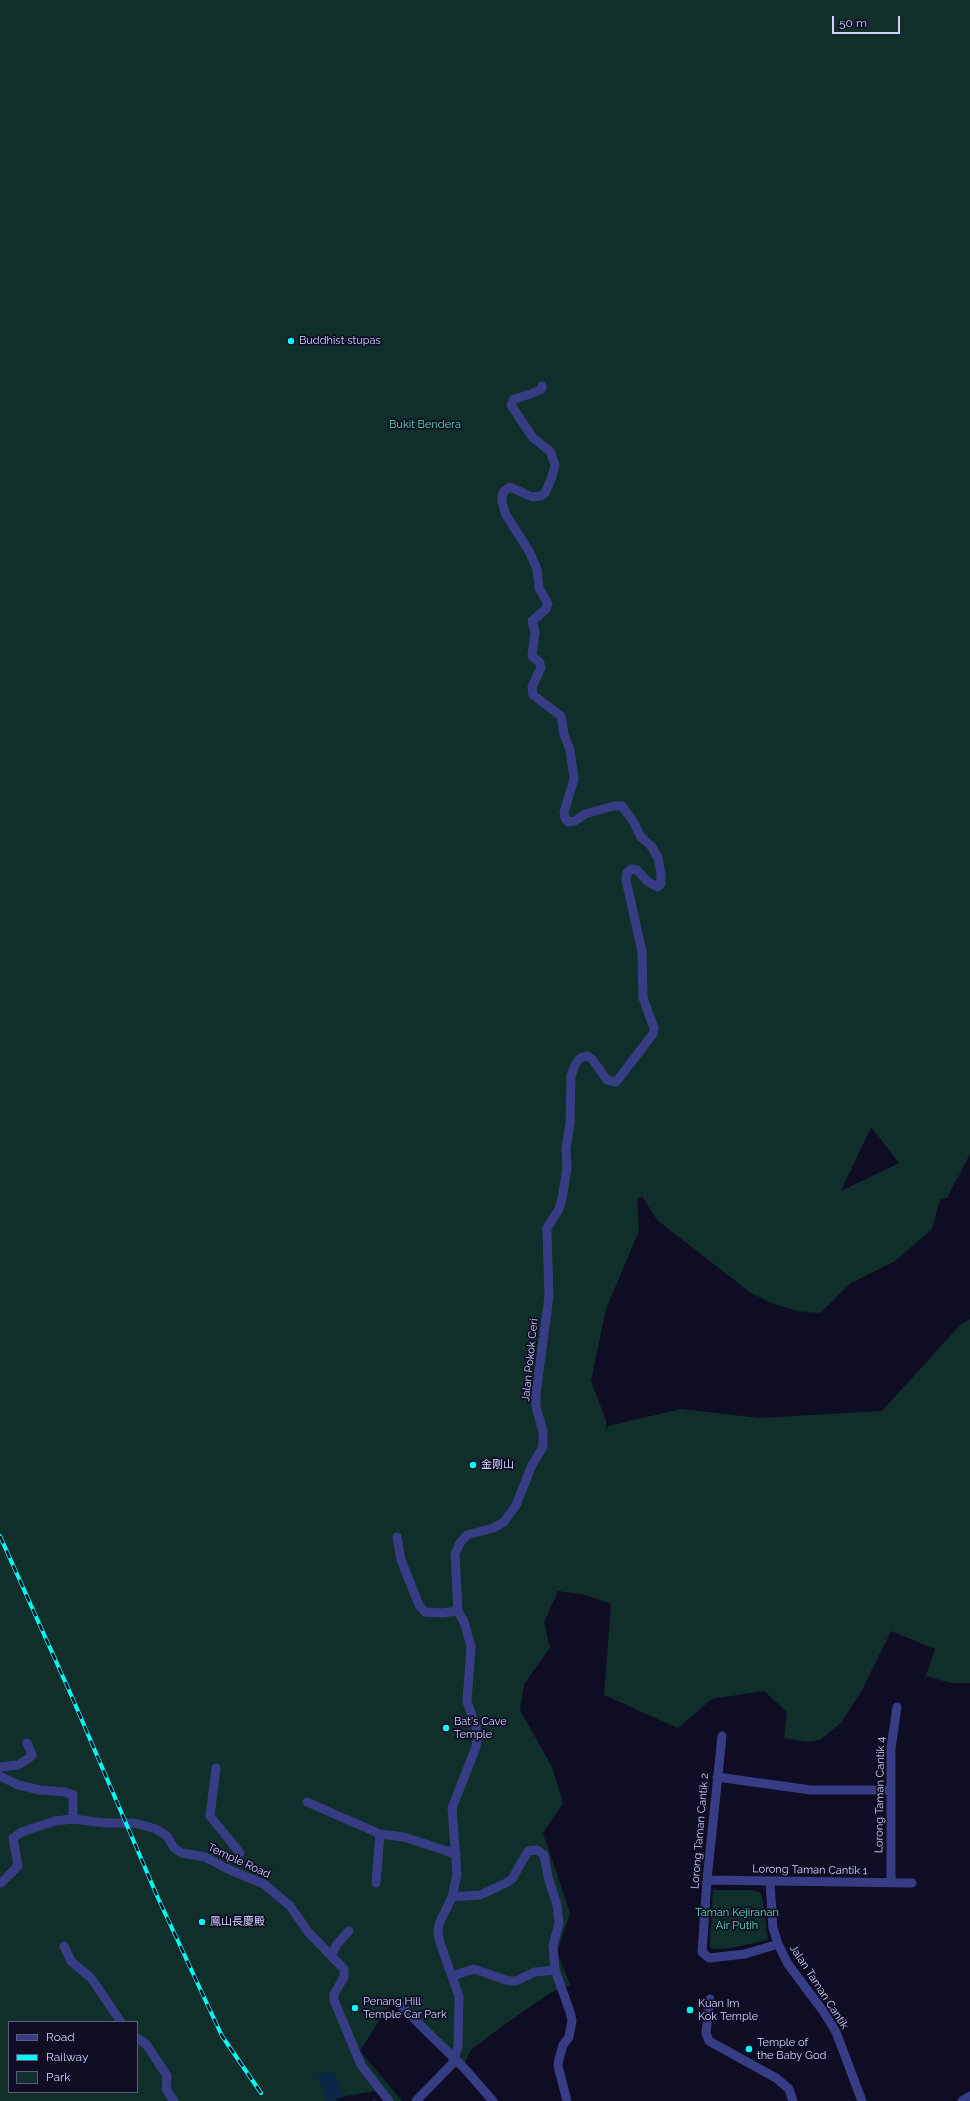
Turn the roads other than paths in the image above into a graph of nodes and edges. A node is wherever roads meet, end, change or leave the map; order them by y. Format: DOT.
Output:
graph roads {
  1 [pos="542,386"];
  2 [pos="397,1537"];
  3 [pos="458,1611"];
  4 [pos="897,1707"];
  5 [pos="722,1736"];
  6 [pos="27,1743"];
  7 [pos="0,1767"];
  8 [pos="216,1768"];
  9 [pos="0,1776"];
  10 [pos="717,1777"];
  11 [pos="891,1790"];
  12 [pos="307,1802"];
  13 [pos="73,1819"];
  14 [pos="380,1834"];
  15 [pos="240,1853"];
  16 [pos="456,1854"];
  17 [pos="707,1880"];
  18 [pos="1,1882"];
  19 [pos="770,1882"];
  20 [pos="376,1883"];
  21 [pos="891,1883"];
  22 [pos="912,1883"];
  23 [pos="452,1897"];
  24 [pos="349,1932"];
  25 [pos="778,1944"];
  26 [pos="64,1946"];
  27 [pos="331,1956"];
  28 [pos="555,1970"];
  29 [pos="452,1976"];
  30 [pos="710,1999"];
  31 [pos="400,2005"];
  32 [pos="120,2021"];
  33 [pos="138,2039"];
  34 [pos="454,2060"];
  35 [pos="970,2096"];
  36 [pos="174,2101"];
  37 [pos="389,2101"];
  38 [pos="416,2101"];
  39 [pos="493,2101"];
  40 [pos="567,2101"];
  41 [pos="793,2101"];
  42 [pos="862,2101"];
  43 [pos="962,2101"];
  1 -- 3 [label="street, Jalan Pokok Ceri"];
  2 -- 3 [label="street"];
  3 -- 16 [label="street, Jalan Pokok Ceri"];
  4 -- 11 [label="street, Lorong Taman Cantik 4"];
  5 -- 10 [label="street, Lorong Taman Cantik 2"];
  6 -- 7 [label="street"];
  8 -- 15 [label="street"];
  9 -- 13 [label="street"];
  10 -- 11 [label="street"];
  10 -- 17 [label="street, Lorong Taman Cantik 2"];
  11 -- 21 [label="street, Lorong Taman Cantik 4"];
  12 -- 14 [label="street"];
  13 -- 18 [label="street, Temple Road"];
  13 -- 27 [label="street, Temple Road"];
  14 -- 16 [label="street"];
  14 -- 20 [label="street"];
  16 -- 23 [label="street, Jalan Pokok Ceri"];
  17 -- 19 [label="street, Lorong Taman Cantik 1"];
  17 -- 25 [label="street, Lorong Taman Cantik 2"];
  19 -- 21 [label="street, Lorong Taman Cantik 1"];
  19 -- 25 [label="street, Jalan Taman Cantik"];
  21 -- 22 [label="street, Lorong Taman Cantik 1"];
  23 -- 28 [label="street"];
  23 -- 29 [label="street, Jalan Pokok Ceri"];
  24 -- 27 [label="street"];
  25 -- 42 [label="street, Jalan Taman Cantik"];
  26 -- 32 [label="street"];
  27 -- 37 [label="street, Temple Road"];
  28 -- 29 [label="street"];
  28 -- 40 [label="street"];
  29 -- 34 [label="street, Jalan Pokok Ceri"];
  30 -- 41 [label="street"];
  31 -- 34 [label="street"];
  33 -- 36 [label="street"];
  34 -- 38 [label="street, Jalan Pokok Ceri"];
  34 -- 39 [label="street"];
  35 -- 43 [label="street"];
}
